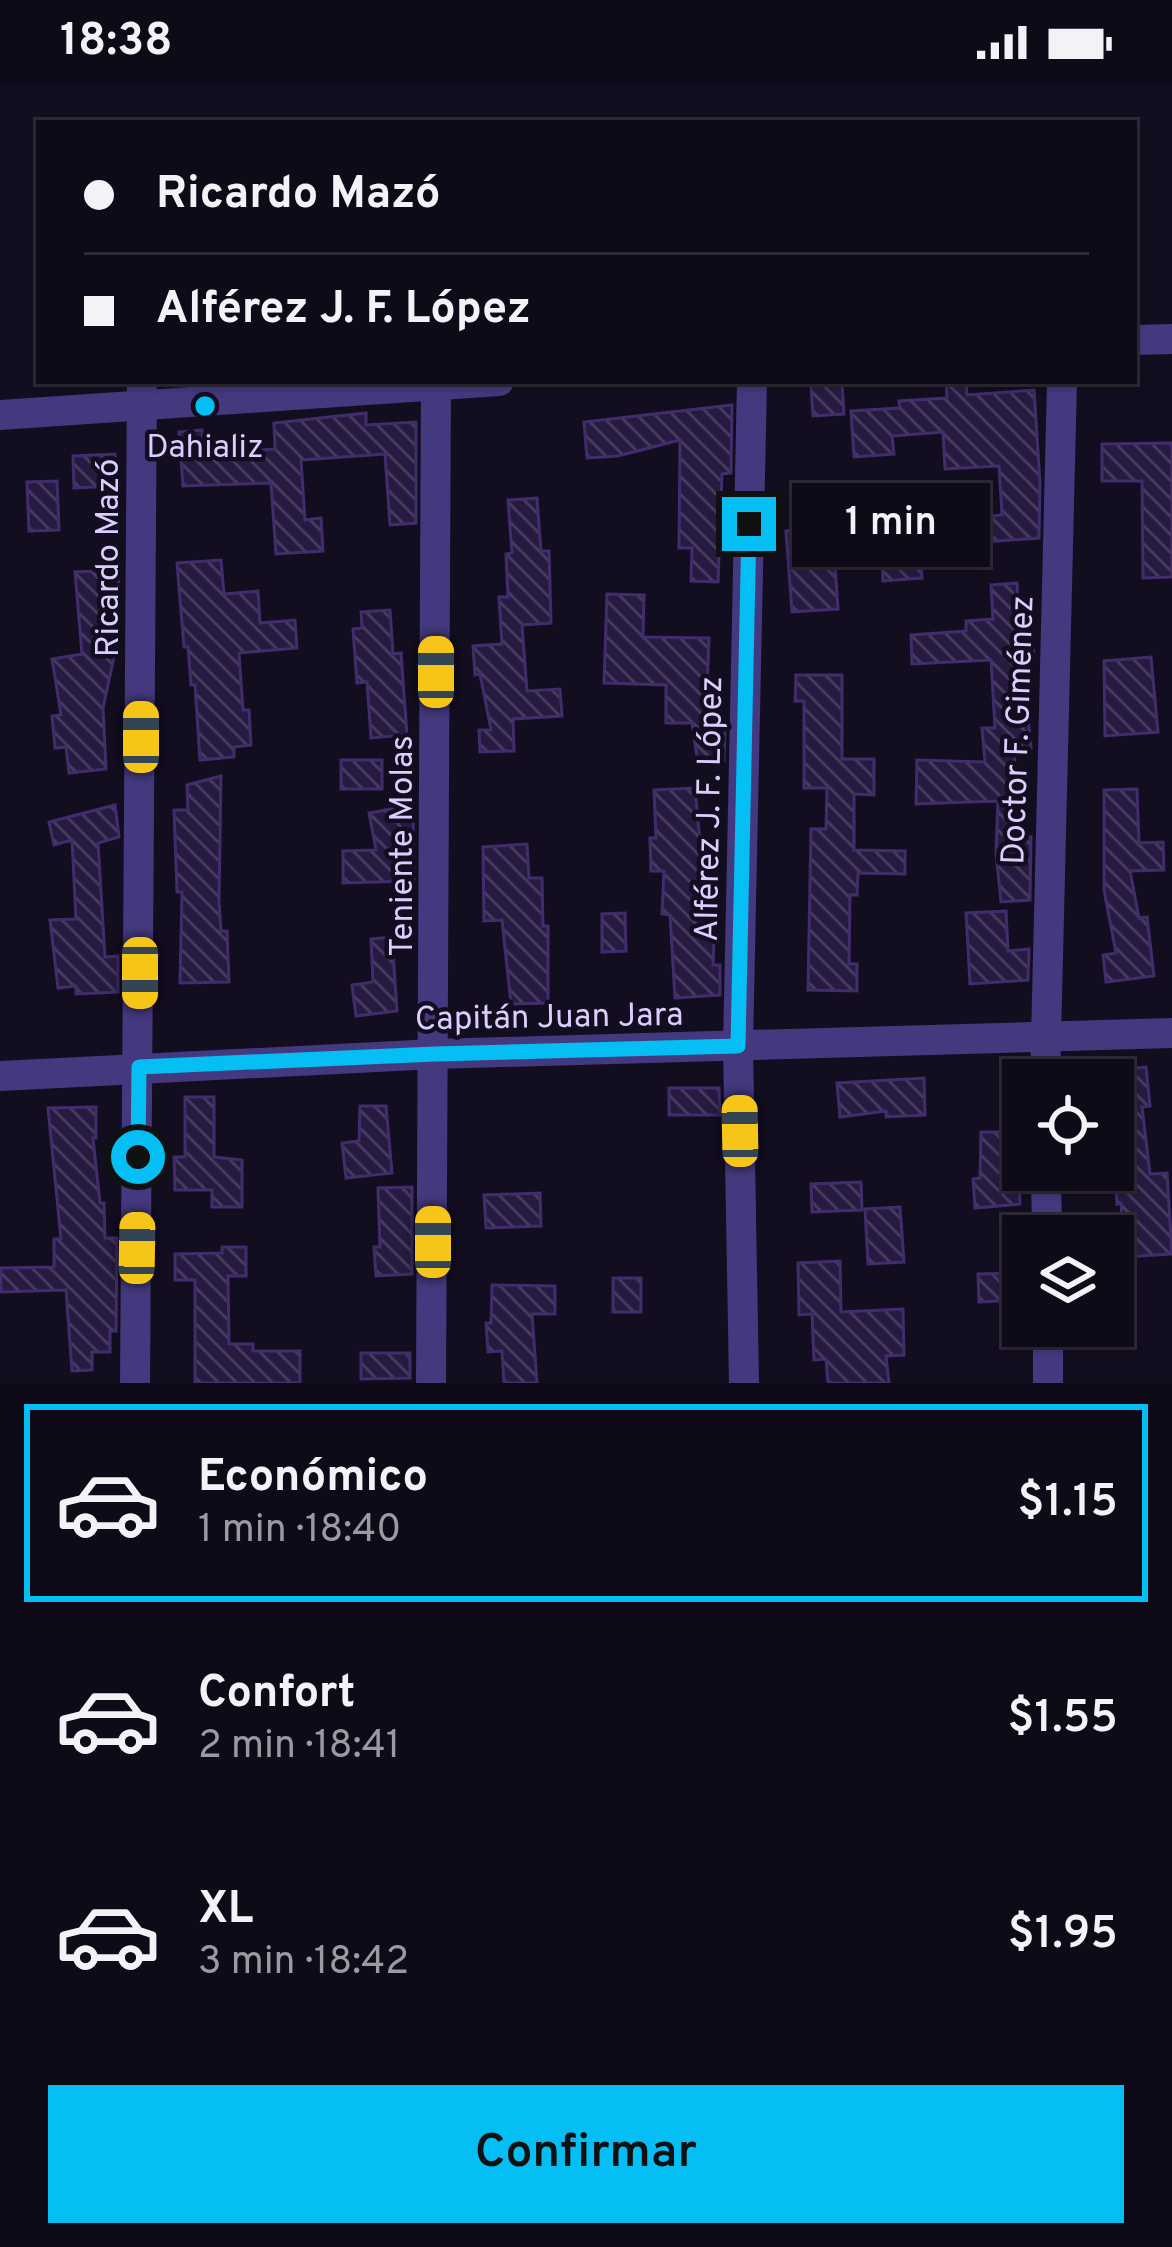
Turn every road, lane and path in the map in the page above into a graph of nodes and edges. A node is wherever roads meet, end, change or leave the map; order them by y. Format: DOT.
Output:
graph roads {
  1 [pos="1172,339"];
  2 [pos="1137,340"];
  3 [pos="437,384"];
  4 [pos="752,384"];
  5 [pos="1062,384"];
  6 [pos="142,394"];
  7 [pos="0,415"];
  8 [pos="1172,1033"];
  9 [pos="1044,1036"];
  10 [pos="738,1046"];
  11 [pos="435,1054"];
  12 [pos="1045,1059"];
  13 [pos="139,1067"];
  14 [pos="0,1076"];
  15 [pos="1048,1347"];
  16 [pos="135,1383"];
  17 [pos="431,1383"];
  18 [pos="744,1383"];
  19 [pos="1048,1383"];
  1 -- 2 [label="street"];
  3 -- 6 [label="street"];
  3 -- 11 [label="street, Teniente Molas"];
  4 -- 10 [label="street, Alférez J. F. López"];
  5 -- 9 [label="street, Doctor F. Giménez"];
  6 -- 7 [label="street"];
  6 -- 13 [label="street, Ricardo Mazó"];
  8 -- 9 [label="street, Capitán Juan Jara"];
  9 -- 10 [label="street, Capitán Juan Jara"];
  9 -- 12 [label="street, Doctor F. Giménez"];
  10 -- 11 [label="street, Capitán Juan Jara"];
  10 -- 18 [label="street, Alférez J. F. López"];
  11 -- 13 [label="street, Capitán Juan Jara"];
  11 -- 17 [label="street, Teniente Molas"];
  13 -- 14 [label="street, Capitán Juan Jara"];
  13 -- 16 [label="street, Ricardo Mazó"];
  15 -- 19 [label="street"];
}
